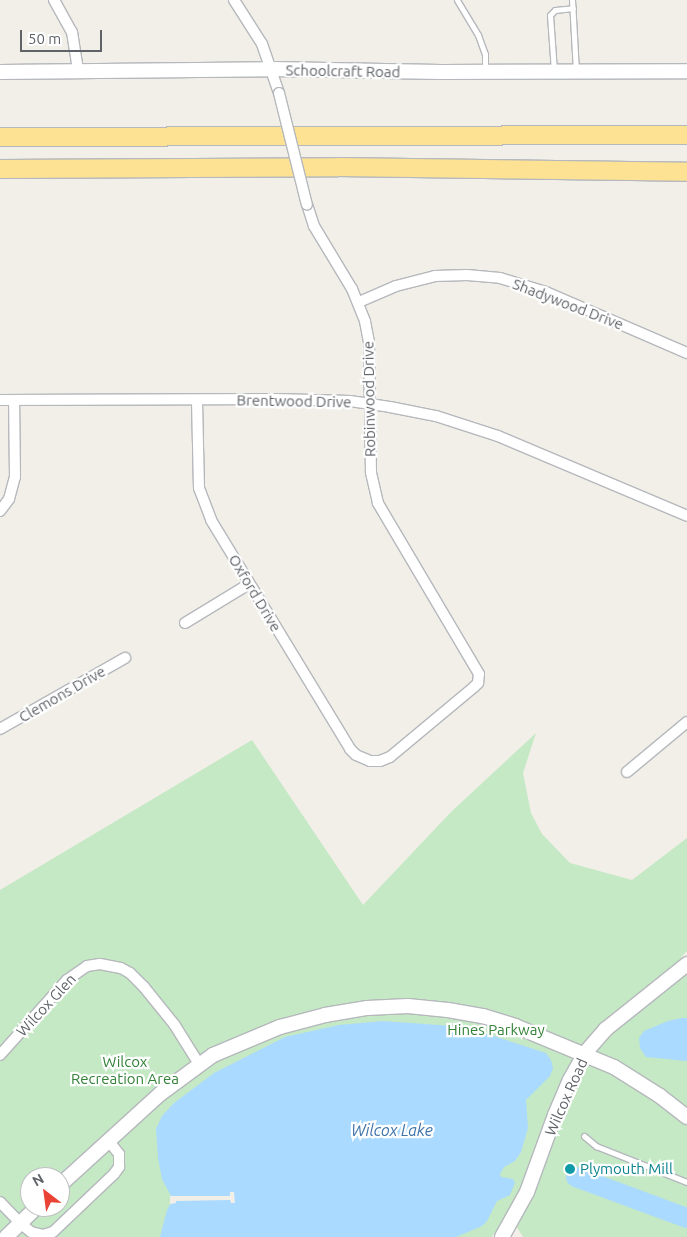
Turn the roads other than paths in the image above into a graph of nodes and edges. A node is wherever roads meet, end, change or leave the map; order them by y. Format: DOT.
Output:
graph roads {
  1 [pos="54,0"];
  2 [pos="234,0"];
  3 [pos="457,0"];
  4 [pos="572,0"];
  5 [pos="573,8"];
  6 [pos="272,70"];
  7 [pos="78,71"];
  8 [pos="687,71"];
  9 [pos="0,72"];
  10 [pos="485,72"];
  11 [pos="554,72"];
  12 [pos="576,72"];
  13 [pos="687,135"];
  14 [pos="0,137"];
  15 [pos="0,169"];
  16 [pos="687,172"];
  17 [pos="359,302"];
  18 [pos="687,352"];
  19 [pos="0,400"];
  20 [pos="14,400"];
  21 [pos="197,401"];
  22 [pos="370,404"];
  23 [pos="0,511"];
  24 [pos="687,516"];
  25 [pos="249,584"];
  26 [pos="185,623"];
  27 [pos="125,658"];
  28 [pos="687,722"];
  29 [pos="0,729"];
  30 [pos="370,761"];
  31 [pos="627,772"];
  32 [pos="687,964"];
  33 [pos="585,1053"];
  34 [pos="0,1055"];
  35 [pos="199,1064"];
  36 [pos="687,1117"];
  37 [pos="584,1136"];
  38 [pos="108,1140"];
  39 [pos="70,1176"];
  40 [pos="687,1182"];
  41 [pos="0,1202"];
  42 [pos="27,1217"];
  43 [pos="20,1224"];
  44 [pos="6,1237"];
  45 [pos="502,1237"];
  1 -- 7 [label="street"];
  2 -- 6 [label="street, Robinwood Drive"];
  3 -- 10 [label="lane"];
  4 -- 5 [label="lane"];
  5 -- 11 [label="lane"];
  5 -- 12 [label="lane"];
  6 -- 7 [label="street, Schoolcraft Road"];
  6 -- 10 [label="street, Schoolcraft Road"];
  6 -- 17 [label="street, Robinwood Drive, bridge"];
  7 -- 9 [label="street, Schoolcraft Road"];
  8 -- 12 [label="street, Schoolcraft Road"];
  10 -- 11 [label="street, Schoolcraft Road"];
  11 -- 12 [label="street, Schoolcraft Road"];
  13 -- 14 [label="highway"];
  15 -- 16 [label="highway"];
  17 -- 18 [label="street, Shadywood Drive"];
  17 -- 22 [label="street, Robinwood Drive"];
  19 -- 20 [label="street, Brentwood Drive"];
  20 -- 21 [label="street, Brentwood Drive"];
  20 -- 23 [label="street"];
  21 -- 22 [label="street, Brentwood Drive"];
  21 -- 25 [label="street, Oxford Drive"];
  22 -- 24 [label="street, Brentwood Drive"];
  22 -- 30 [label="street, Robinwood Drive"];
  25 -- 26 [label="street"];
  25 -- 30 [label="street, Oxford Drive"];
  27 -- 29 [label="street, Clemons Drive"];
  28 -- 31 [label="street"];
  32 -- 33 [label="street, Wilcox Road"];
  33 -- 35 [label="street"];
  33 -- 36 [label="street"];
  33 -- 45 [label="street, Wilcox Road"];
  34 -- 35 [label="street, Wilcox Glen"];
  35 -- 38 [label="street"];
  37 -- 40 [label="lane"];
  38 -- 39 [label="street"];
  38 -- 43 [label="street"];
  41 -- 43 [label="street"];
  42 -- 43 [label="street"];
  43 -- 44 [label="street"];
}
